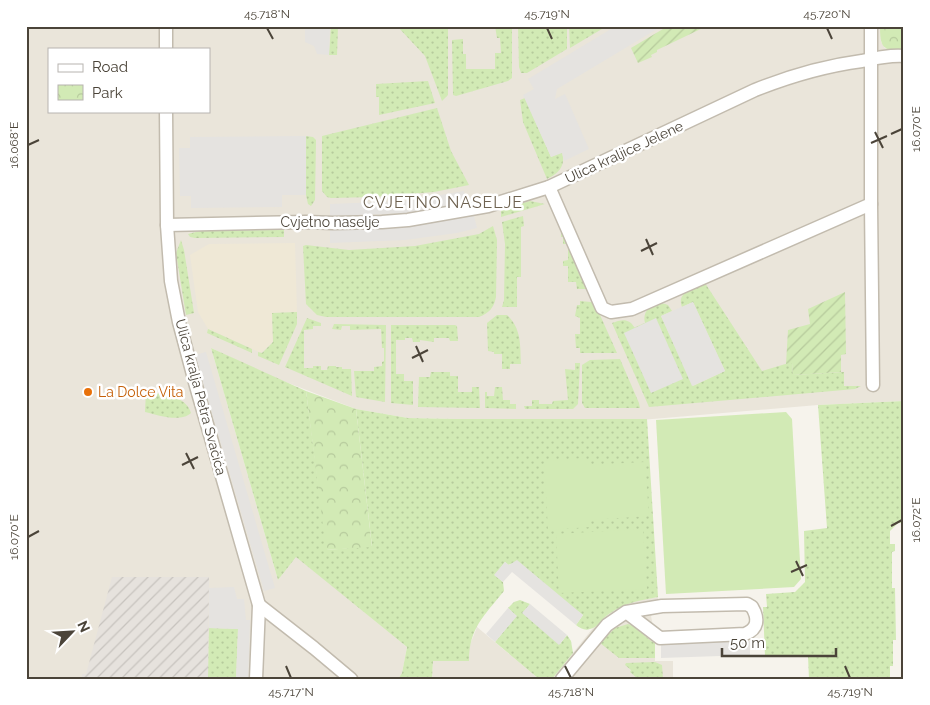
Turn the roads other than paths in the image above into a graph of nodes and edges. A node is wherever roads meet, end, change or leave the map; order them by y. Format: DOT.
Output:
graph roads {
  1 [pos="166,26"];
  2 [pos="871,26"];
  3 [pos="166,48"];
  4 [pos="904,56"];
  5 [pos="872,59"];
  6 [pos="166,112"];
  7 [pos="548,187"];
  8 [pos="871,204"];
  9 [pos="167,225"];
  10 [pos="874,385"];
  11 [pos="259,605"];
  12 [pos="626,612"];
  13 [pos="256,679"];
  14 [pos="351,679"];
  15 [pos="562,679"];
  1 -- 3 [label="street"];
  2 -- 5 [label="street"];
  4 -- 5 [label="street, Ulica kraljice Jelene"];
  5 -- 7 [label="street, Ulica kraljice Jelene"];
  5 -- 8 [label="street"];
  6 -- 9 [label="street, Ulica kralja Petra Svačića"];
  7 -- 8 [label="street, Ulica kraljice Jelene"];
  7 -- 9 [label="street, Cvjetno naselje"];
  8 -- 10 [label="street"];
  9 -- 11 [label="street, Ulica kralja Petra Svačića"];
  11 -- 13 [label="street, Ulica kralja Petra Svačića"];
  11 -- 14 [label="street"];
  12 -- 12 [label="street"];
  12 -- 15 [label="street"];
}
